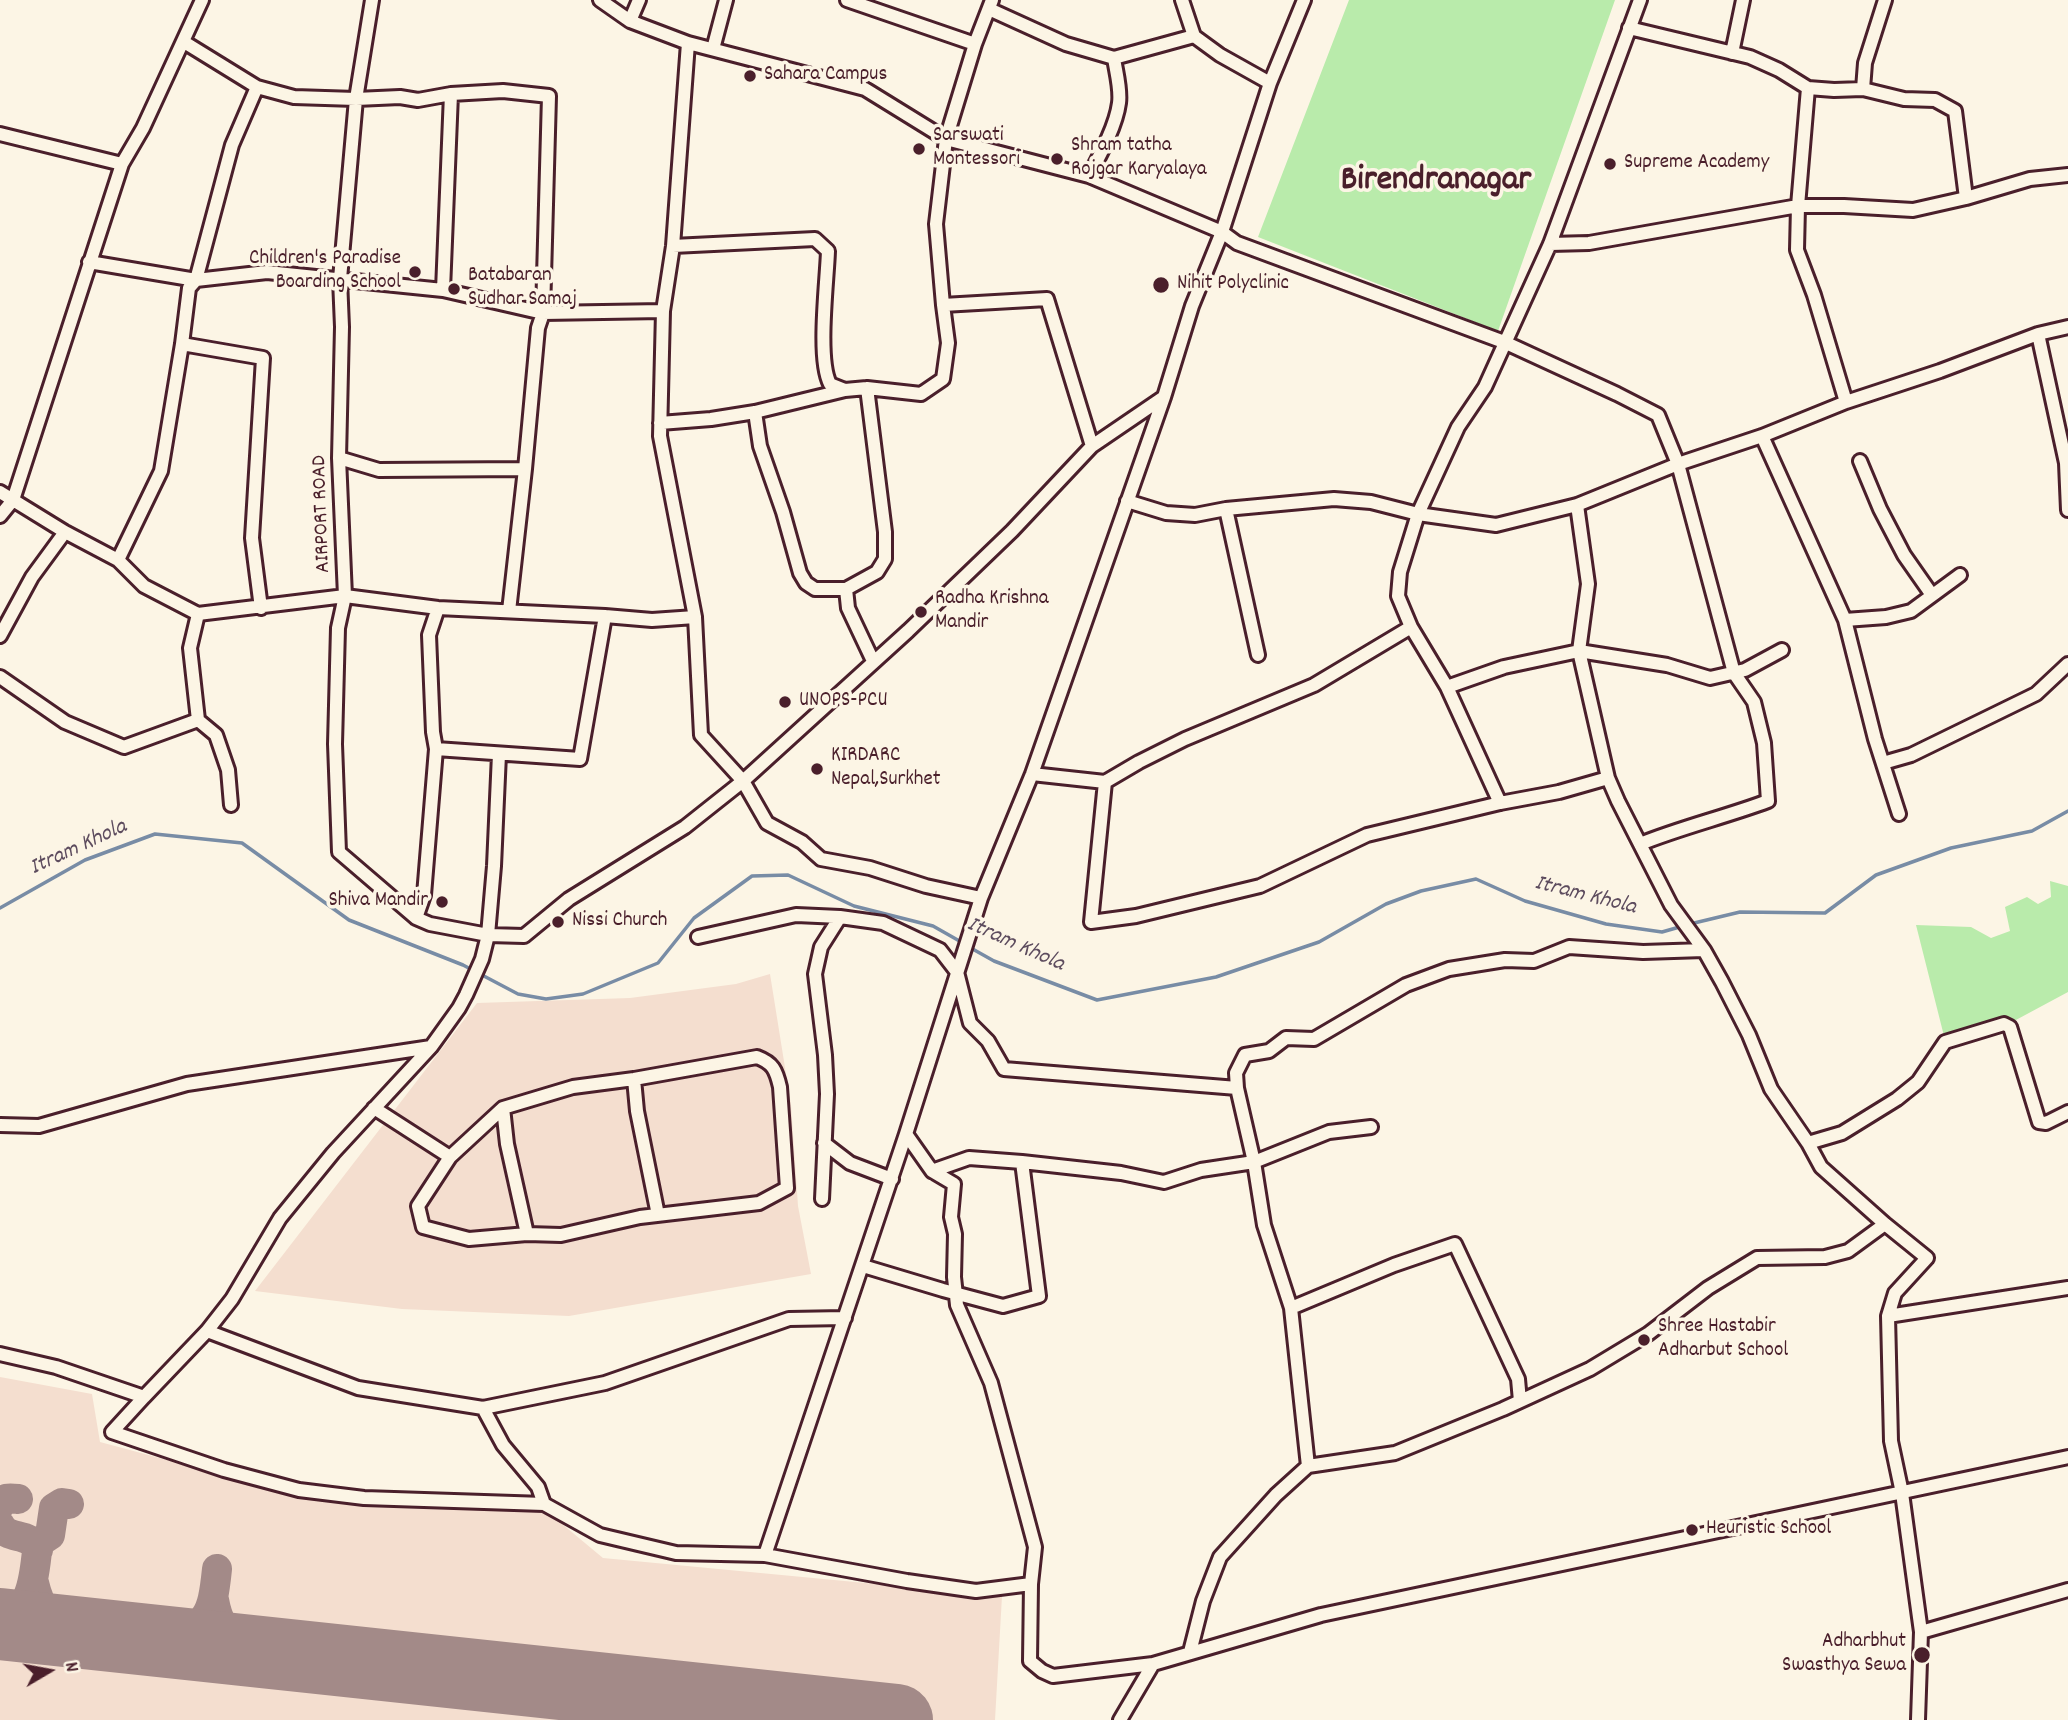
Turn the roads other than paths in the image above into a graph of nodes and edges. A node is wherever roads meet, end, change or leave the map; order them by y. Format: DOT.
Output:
graph roads {
  1 [pos="202,0"];
  2 [pos="372,0"];
  3 [pos="600,0"];
  4 [pos="639,0"];
  5 [pos="726,0"];
  6 [pos="847,0"];
  7 [pos="1182,0"];
  8 [pos="1304,0"];
  9 [pos="1640,0"];
  10 [pos="1744,0"];
  11 [pos="1885,0"];
  12 [pos="990,5"];
  13 [pos="630,20"];
  14 [pos="1629,28"];
  15 [pos="1194,36"];
  16 [pos="184,42"];
  17 [pos="688,43"];
  18 [pos="975,44"];
  19 [pos="713,49"];
  20 [pos="1732,53"];
  21 [pos="1114,58"];
  22 [pos="1270,83"];
  23 [pos="257,87"];
  24 [pos="1808,88"];
  25 [pos="1863,89"];
  26 [pos="451,94"];
  27 [pos="356,99"];
  28 [pos="0,134"];
  29 [pos="946,139"];
  30 [pos="122,164"];
  31 [pos="2068,175"];
  32 [pos="1089,176"];
  33 [pos="1966,198"];
  34 [pos="1798,206"];
  35 [pos="1222,232"];
  36 [pos="1549,244"];
  37 [pos="673,246"];
  38 [pos="89,262"];
  39 [pos="340,279"];
  40 [pos="196,280"];
  41 [pos="443,290"];
  42 [pos="943,305"];
  43 [pos="663,311"];
  44 [pos="543,313"];
  45 [pos="2068,327"];
  46 [pos="2038,334"];
  47 [pos="1504,342"];
  48 [pos="182,345"];
  49 [pos="867,388"];
  50 [pos="845,390"];
  51 [pos="1164,397"];
  52 [pos="1846,402"];
  53 [pos="755,412"];
  54 [pos="660,423"];
  55 [pos="1762,436"];
  56 [pos="1092,446"];
  57 [pos="339,458"];
  58 [pos="1860,461"];
  59 [pos="1678,464"];
  60 [pos="525,468"];
  61 [pos="0,492"];
  62 [pos="13,500"];
  63 [pos="1127,501"];
  64 [pos="1577,505"];
  65 [pos="1226,509"];
  66 [pos="2068,510"];
  67 [pos="1418,514"];
  68 [pos="0,516"];
  69 [pos="65,532"];
  70 [pos="118,560"];
  71 [pos="1960,575"];
  72 [pos="846,589"];
  73 [pos="1932,595"];
  74 [pos="345,596"];
  75 [pos="261,608"];
  76 [pos="438,608"];
  77 [pos="509,611"];
  78 [pos="198,614"];
  79 [pos="605,616"];
  80 [pos="695,617"];
  81 [pos="1845,620"];
  82 [pos="1411,627"];
  83 [pos="0,636"];
  84 [pos="1782,650"];
  85 [pos="1579,651"];
  86 [pos="1258,655"];
  87 [pos="873,661"];
  88 [pos="2068,664"];
  89 [pos="1734,673"];
  90 [pos="0,677"];
  91 [pos="1447,687"];
  92 [pos="198,720"];
  93 [pos="436,749"];
  94 [pos="499,754"];
  95 [pos="1883,763"];
  96 [pos="1032,774"];
  97 [pos="1608,778"];
  98 [pos="743,781"];
  99 [pos="1105,782"];
  100 [pos="1500,803"];
  101 [pos="230,806"];
  102 [pos="1899,814"];
  103 [pos="1640,844"];
  104 [pos="981,898"];
  105 [pos="840,917"];
  106 [pos="416,918"];
  107 [pos="488,935"];
  108 [pos="698,937"];
  109 [pos="1704,950"];
  110 [pos="958,967"];
  111 [pos="431,1048"];
  112 [pos="634,1079"];
  113 [pos="1237,1088"];
  114 [pos="374,1108"];
  115 [pos="503,1108"];
  116 [pos="2068,1112"];
  117 [pos="0,1125"];
  118 [pos="1371,1127"];
  119 [pos="906,1135"];
  120 [pos="824,1143"];
  121 [pos="1808,1143"];
  122 [pos="450,1157"];
  123 [pos="1022,1162"];
  124 [pos="1254,1162"];
  125 [pos="932,1171"];
  126 [pos="891,1179"];
  127 [pos="822,1199"];
  128 [pos="658,1215"];
  129 [pos="1885,1224"];
  130 [pos="527,1234"];
  131 [pos="863,1266"];
  132 [pos="2068,1287"];
  133 [pos="955,1292"];
  134 [pos="1291,1308"];
  135 [pos="1888,1316"];
  136 [pos="845,1318"];
  137 [pos="206,1331"];
  138 [pos="0,1354"];
  139 [pos="144,1397"];
  140 [pos="1520,1401"];
  141 [pos="483,1408"];
  142 [pos="2068,1457"];
  143 [pos="1308,1466"];
  144 [pos="1902,1493"];
  145 [pos="544,1504"];
  146 [pos="765,1555"];
  147 [pos="1031,1584"];
  148 [pos="2068,1590"];
  149 [pos="1921,1632"];
  150 [pos="1190,1652"];
  151 [pos="1153,1664"];
  152 [pos="1120,1720"];
  153 [pos="1918,1720"];
  1 -- 16 [label="street"];
  2 -- 27 [label="street, AIRPORT ROAD"];
  3 -- 13 [label="street"];
  4 -- 13 [label="street"];
  5 -- 19 [label="street"];
  6 -- 18 [label="street"];
  7 -- 15 [label="street"];
  8 -- 22 [label="street"];
  9 -- 14 [label="street"];
  10 -- 20 [label="street"];
  11 -- 25 [label="street"];
  12 -- 18 [label="street"];
  12 -- 21 [label="street"];
  13 -- 17 [label="street"];
  14 -- 20 [label="street"];
  14 -- 36 [label="street"];
  15 -- 21 [label="street"];
  15 -- 22 [label="street"];
  16 -- 23 [label="street"];
  16 -- 30 [label="street"];
  17 -- 19 [label="street"];
  17 -- 37 [label="street"];
  18 -- 29 [label="street"];
  19 -- 29 [label="street"];
  20 -- 24 [label="street"];
  21 -- 32 [label="street"];
  22 -- 35 [label="street"];
  23 -- 27 [label="street"];
  23 -- 40 [label="street"];
  24 -- 25 [label="street"];
  24 -- 34 [label="street"];
  25 -- 33 [label="street"];
  26 -- 27 [label="street"];
  26 -- 41 [label="street"];
  26 -- 44 [label="street"];
  27 -- 39 [label="street, AIRPORT ROAD"];
  28 -- 30 [label="street"];
  29 -- 32 [label="street"];
  29 -- 42 [label="street"];
  30 -- 38 [label="street"];
  31 -- 33 [label="street"];
  32 -- 35 [label="street"];
  33 -- 34 [label="street"];
  34 -- 36 [label="street"];
  34 -- 52 [label="street"];
  35 -- 47 [label="street"];
  35 -- 51 [label="street"];
  36 -- 47 [label="street"];
  37 -- 43 [label="street"];
  37 -- 50 [label="street"];
  38 -- 40 [label="street"];
  38 -- 62 [label="street"];
  39 -- 40 [label="street"];
  39 -- 41 [label="street"];
  39 -- 57 [label="street, AIRPORT ROAD"];
  40 -- 48 [label="street"];
  41 -- 44 [label="street"];
  42 -- 49 [label="street"];
  42 -- 56 [label="street"];
  43 -- 44 [label="street"];
  43 -- 54 [label="street"];
  44 -- 60 [label="street"];
  45 -- 46 [label="street"];
  46 -- 52 [label="street"];
  46 -- 66 [label="street"];
  47 -- 59 [label="street"];
  47 -- 67 [label="street"];
  48 -- 70 [label="street"];
  48 -- 75 [label="street"];
  49 -- 50 [label="street"];
  49 -- 72 [label="street"];
  50 -- 53 [label="street"];
  51 -- 56 [label="street, AIRPORT ROAD"];
  51 -- 63 [label="street"];
  52 -- 55 [label="street"];
  53 -- 54 [label="street"];
  53 -- 72 [label="street"];
  54 -- 80 [label="street"];
  55 -- 59 [label="street"];
  55 -- 81 [label="street"];
  56 -- 87 [label="street, AIRPORT ROAD"];
  57 -- 60 [label="street"];
  57 -- 74 [label="street, AIRPORT ROAD"];
  58 -- 73 [label="street"];
  59 -- 64 [label="street"];
  59 -- 89 [label="street"];
  60 -- 77 [label="street"];
  61 -- 62 [label="street"];
  62 -- 68 [label="street"];
  62 -- 69 [label="street"];
  63 -- 65 [label="street"];
  63 -- 96 [label="street"];
  64 -- 67 [label="street"];
  64 -- 85 [label="street"];
  65 -- 67 [label="street"];
  65 -- 86 [label="street"];
  67 -- 82 [label="street"];
  69 -- 70 [label="street"];
  69 -- 83 [label="street"];
  70 -- 78 [label="street"];
  71 -- 73 [label="street"];
  72 -- 87 [label="street"];
  73 -- 81 [label="street"];
  74 -- 75 [label="street"];
  74 -- 76 [label="street"];
  74 -- 106 [label="street, AIRPORT ROAD"];
  75 -- 78 [label="street"];
  76 -- 77 [label="street"];
  76 -- 93 [label="street"];
  77 -- 79 [label="street"];
  78 -- 92 [label="street"];
  79 -- 80 [label="street"];
  79 -- 94 [label="street"];
  80 -- 98 [label="street"];
  81 -- 95 [label="street"];
  82 -- 91 [label="street"];
  82 -- 99 [label="street"];
  84 -- 89 [label="street"];
  85 -- 89 [label="street"];
  85 -- 91 [label="street"];
  85 -- 97 [label="street"];
  87 -- 98 [label="street, AIRPORT ROAD"];
  88 -- 95 [label="street"];
  89 -- 103 [label="street"];
  90 -- 92 [label="street"];
  91 -- 100 [label="street"];
  92 -- 101 [label="street"];
  93 -- 94 [label="street"];
  93 -- 106 [label="street"];
  94 -- 107 [label="street"];
  95 -- 102 [label="street"];
  96 -- 99 [label="street"];
  96 -- 104 [label="street"];
  97 -- 100 [label="street"];
  97 -- 103 [label="street"];
  98 -- 104 [label="street"];
  98 -- 107 [label="street, AIRPORT ROAD"];
  99 -- 100 [label="street"];
  103 -- 109 [label="street"];
  104 -- 110 [label="street"];
  105 -- 108 [label="street"];
  105 -- 110 [label="street"];
  105 -- 120 [label="street"];
  106 -- 107 [label="street, AIRPORT ROAD"];
  107 -- 111 [label="street"];
  109 -- 113 [label="street"];
  109 -- 121 [label="street"];
  110 -- 113 [label="street"];
  110 -- 119 [label="street"];
  111 -- 114 [label="street"];
  111 -- 117 [label="street"];
  112 -- 115 [label="street"];
  112 -- 128 [label="street"];
  112 -- 128 [label="street"];
  113 -- 124 [label="street"];
  114 -- 122 [label="street"];
  114 -- 137 [label="street"];
  115 -- 122 [label="street"];
  115 -- 130 [label="street"];
  116 -- 121 [label="street"];
  118 -- 124 [label="street"];
  119 -- 125 [label="street"];
  119 -- 126 [label="street"];
  120 -- 126 [label="street"];
  120 -- 127 [label="street"];
  121 -- 129 [label="street"];
  122 -- 130 [label="street"];
  123 -- 124 [label="street"];
  123 -- 125 [label="street"];
  123 -- 133 [label="street"];
  124 -- 134 [label="street"];
  125 -- 133 [label="street"];
  126 -- 131 [label="street"];
  128 -- 130 [label="street"];
  129 -- 135 [label="street"];
  129 -- 140 [label="street"];
  131 -- 133 [label="street"];
  131 -- 136 [label="street"];
  132 -- 135 [label="street"];
  133 -- 147 [label="street"];
  134 -- 140 [label="street"];
  134 -- 143 [label="street"];
  135 -- 144 [label="street"];
  136 -- 141 [label="street"];
  136 -- 146 [label="street"];
  137 -- 139 [label="street"];
  137 -- 141 [label="street"];
  138 -- 139 [label="street"];
  139 -- 145 [label="street"];
  140 -- 143 [label="street"];
  141 -- 145 [label="street"];
  142 -- 144 [label="street"];
  143 -- 150 [label="street"];
  144 -- 149 [label="street"];
  144 -- 150 [label="street"];
  145 -- 146 [label="street"];
  146 -- 147 [label="street"];
  147 -- 151 [label="street"];
  148 -- 149 [label="street"];
  149 -- 153 [label="street"];
  150 -- 151 [label="street"];
  151 -- 152 [label="street"];
}
